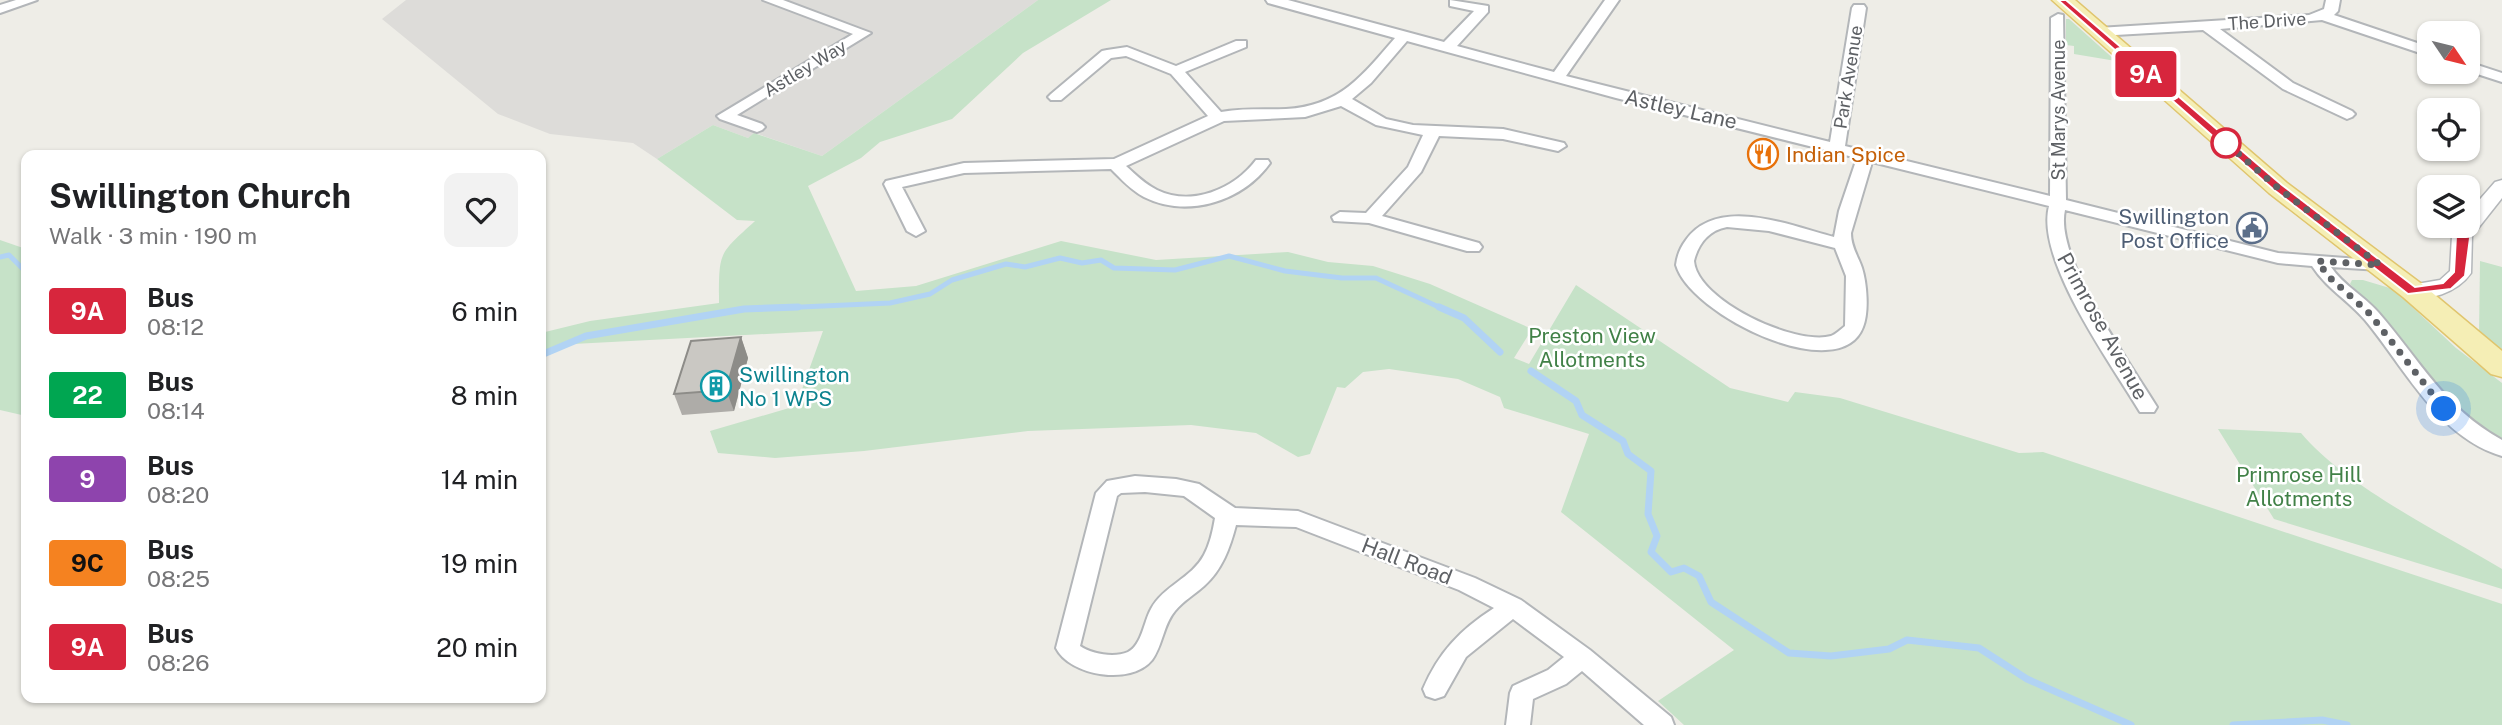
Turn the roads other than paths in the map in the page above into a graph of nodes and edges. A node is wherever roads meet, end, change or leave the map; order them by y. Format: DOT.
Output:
graph roads {
  1 [pos="30,0"];
  2 [pos="770,0"];
  3 [pos="1273,0"];
  4 [pos="1612,0"];
  5 [pos="2333,0"];
  6 [pos="1455,3"];
  7 [pos="1859,8"];
  8 [pos="0,9"];
  9 [pos="2062,9"];
  10 [pos="2323,16"];
  11 [pos="2206,24"];
  12 [pos="2098,32"];
  13 [pos="1404,36"];
  14 [pos="1241,44"];
  15 [pos="1448,47"];
  16 [pos="2417,48"];
  17 [pos="2480,70"];
  18 [pos="1176,71"];
  19 [pos="1558,77"];
  20 [pos="2502,78"];
  21 [pos="2338,94"];
  22 [pos="1056,97"];
  23 [pos="1344,100"];
  24 [pos="2320,102"];
  25 [pos="2347,114"];
  26 [pos="1217,117"];
  27 [pos="757,127"];
  28 [pos="1432,133"];
  29 [pos="1558,146"];
  30 [pos="1837,147"];
  31 [pos="1867,154"];
  32 [pos="1262,163"];
  33 [pos="1115,164"];
  34 [pos="2502,186"];
  35 [pos="2058,202"];
  36 [pos="1340,217"];
  37 [pos="1370,218"];
  38 [pos="916,231"];
  39 [pos="1842,244"];
  40 [pos="1473,247"];
  41 [pos="2318,261"];
  42 [pos="2380,265"];
  43 [pos="2413,291"];
  44 [pos="2502,367"];
  45 [pos="2147,407"];
  46 [pos="2502,449"];
  47 [pos="1227,514"];
  48 [pos="1513,607"];
  49 [pos="1582,657"];
  50 [pos="1435,689"];
  51 [pos="1518,724"];
  52 [pos="1662,725"];
  1 -- 8 [label="street"];
  2 -- 27 [label="street, Astley Way"];
  3 -- 13 [label="street, Astley Lane"];
  4 -- 19 [label="street"];
  5 -- 10 [label="street"];
  6 -- 15 [label="street"];
  7 -- 30 [label="street, Park Avenue"];
  9 -- 12 [label="main road"];
  9 -- 35 [label="street, St Marys Avenue"];
  10 -- 11 [label="street, The Drive"];
  10 -- 16 [label="street, The Drive"];
  11 -- 12 [label="street, The Drive"];
  11 -- 24 [label="street"];
  12 -- 42 [label="main road"];
  13 -- 15 [label="street, Astley Lane"];
  13 -- 23 [label="street"];
  14 -- 18 [label="street"];
  15 -- 19 [label="street, Astley Lane"];
  17 -- 20 [label="street"];
  18 -- 22 [label="street"];
  18 -- 26 [label="street"];
  19 -- 30 [label="street, Astley Lane"];
  21 -- 24 [label="street"];
  23 -- 26 [label="street"];
  23 -- 28 [label="street"];
  24 -- 25 [label="street"];
  26 -- 33 [label="street"];
  28 -- 29 [label="street"];
  28 -- 37 [label="street"];
  30 -- 31 [label="street, Astley Lane"];
  31 -- 35 [label="street, Astley Lane"];
  31 -- 39 [label="street"];
  32 -- 33 [label="street"];
  33 -- 38 [label="street"];
  34 -- 43 [label="street"];
  35 -- 41 [label="street, Astley Lane"];
  35 -- 45 [label="street, Primrose Avenue"];
  36 -- 37 [label="street"];
  37 -- 40 [label="street"];
  39 -- 39 [label="street"];
  41 -- 42 [label="street, Astley Lane"];
  41 -- 46 [label="street"];
  42 -- 43 [label="main road"];
  43 -- 44 [label="main road"];
  47 -- 47 [label="street"];
  47 -- 48 [label="street, Hall Road"];
  48 -- 49 [label="street, Hall Road"];
  48 -- 50 [label="street"];
  49 -- 51 [label="street"];
  49 -- 52 [label="street, Hall Road"];
}
